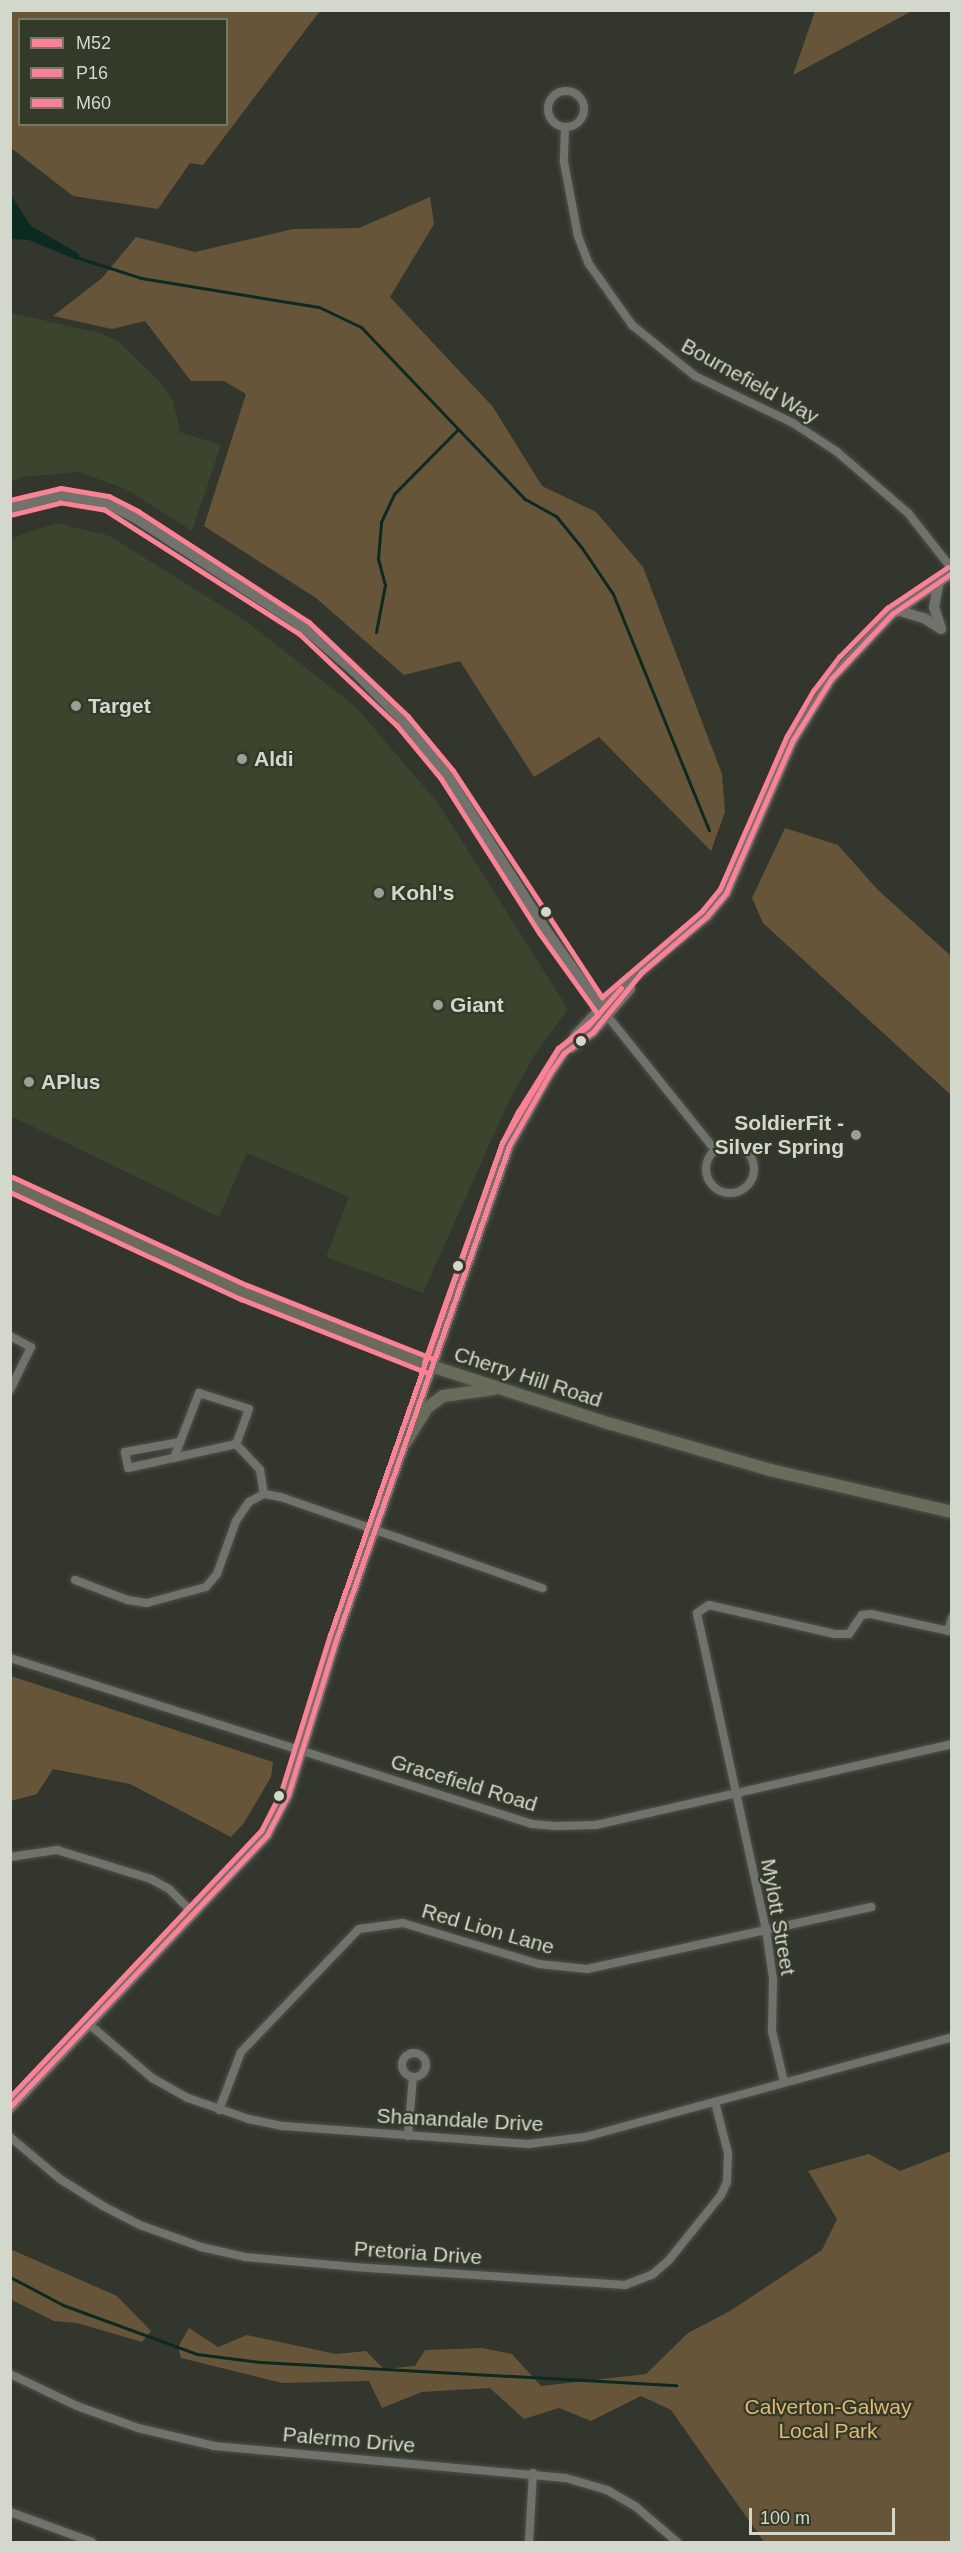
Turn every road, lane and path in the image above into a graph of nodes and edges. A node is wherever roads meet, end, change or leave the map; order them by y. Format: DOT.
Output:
graph roads {
  1 [pos="565,128"];
  2 [pos="10,508"];
  3 [pos="951,569"];
  4 [pos="951,573"];
  5 [pos="939,581"];
  6 [pos="897,610"];
  7 [pos="604,1011"];
  8 [pos="715,1150"];
  9 [pos="10,1184"];
  10 [pos="10,1336"];
  11 [pos="431,1366"];
  12 [pos="502,1389"];
  13 [pos="10,1390"];
  14 [pos="180,1442"];
  15 [pos="405,1443"];
  16 [pos="236,1444"];
  17 [pos="174,1458"];
  18 [pos="264,1494"];
  19 [pos="951,1512"];
  20 [pos="375,1530"];
  21 [pos="75,1580"];
  22 [pos="543,1588"];
  23 [pos="951,1618"];
  24 [pos="10,1658"];
  25 [pos="951,1744"];
  26 [pos="302,1752"];
  27 [pos="735,1794"];
  28 [pos="10,1857"];
  29 [pos="871,1907"];
  30 [pos="193,1913"];
  31 [pos="766,1930"];
  32 [pos="90,2025"];
  33 [pos="951,2037"];
  34 [pos="413,2077"];
  35 [pos="784,2082"];
  36 [pos="715,2102"];
  37 [pos="10,2108"];
  38 [pos="219,2110"];
  39 [pos="408,2136"];
  40 [pos="10,2137"];
  41 [pos="10,2374"];
  42 [pos="533,2473"];
  43 [pos="10,2511"];
  44 [pos="92,2542"];
  45 [pos="529,2542"];
  46 [pos="677,2542"];
  1 -- 1 [label="street"];
  1 -- 3 [label="street, Bournefield Way"];
  2 -- 7 [label="street"];
  4 -- 5 [label="street"];
  5 -- 6 [label="street"];
  5 -- 6 [label="street"];
  6 -- 7 [label="street"];
  7 -- 8 [label="street"];
  7 -- 11 [label="street"];
  8 -- 8 [label="street"];
  9 -- 11 [label="main road, Cherry Hill Road"];
  10 -- 13 [label="street"];
  11 -- 12 [label="main road, Cherry Hill Road"];
  11 -- 15 [label="street"];
  12 -- 15 [label="main road"];
  12 -- 19 [label="main road, Cherry Hill Road"];
  14 -- 16 [label="street"];
  14 -- 17 [label="street"];
  14 -- 17 [label="street"];
  15 -- 20 [label="street"];
  16 -- 17 [label="street"];
  16 -- 18 [label="street"];
  18 -- 20 [label="street"];
  18 -- 21 [label="street"];
  20 -- 22 [label="street"];
  20 -- 26 [label="street"];
  23 -- 27 [label="street, Mylott Street"];
  24 -- 26 [label="street, Gracefield Road"];
  25 -- 27 [label="street, Gracefield Road"];
  26 -- 27 [label="street, Gracefield Road"];
  26 -- 30 [label="street"];
  27 -- 31 [label="street, Mylott Street"];
  28 -- 30 [label="street"];
  29 -- 31 [label="street, Red Lion Lane"];
  30 -- 32 [label="street"];
  31 -- 35 [label="street, Mylott Street"];
  31 -- 38 [label="street, Red Lion Lane"];
  32 -- 37 [label="street"];
  32 -- 38 [label="street, Shanandale Drive"];
  33 -- 35 [label="street, Shanandale Drive"];
  34 -- 39 [label="street"];
  35 -- 36 [label="street, Shanandale Drive"];
  36 -- 39 [label="street, Shanandale Drive"];
  36 -- 40 [label="street, Pretoria Drive"];
  38 -- 39 [label="street, Shanandale Drive"];
  41 -- 42 [label="street, Palermo Drive"];
  42 -- 45 [label="street"];
  42 -- 46 [label="street, Palermo Drive"];
  43 -- 44 [label="street"];
}
